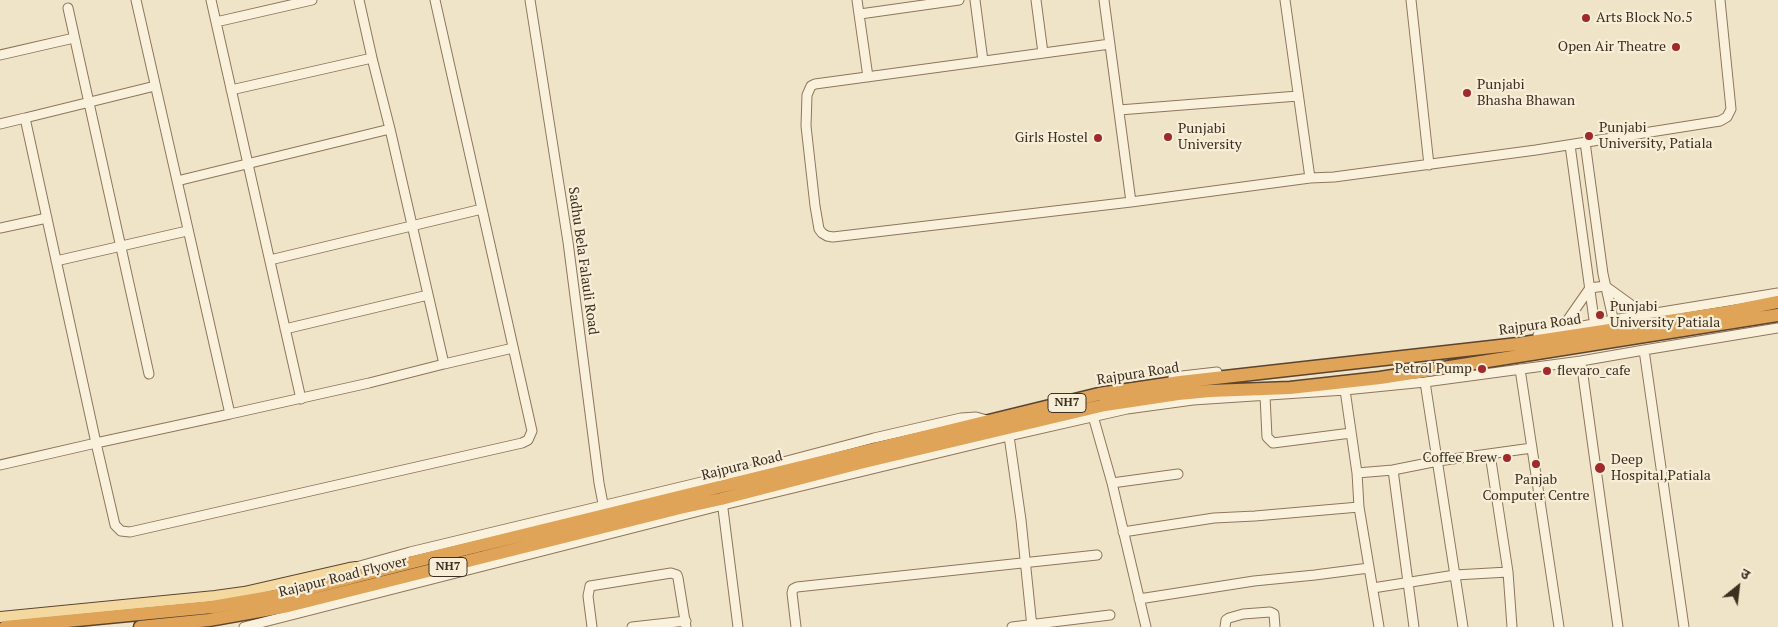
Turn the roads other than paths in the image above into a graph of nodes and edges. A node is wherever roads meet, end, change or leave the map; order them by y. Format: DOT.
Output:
graph roads {
  1 [pos="136,0"];
  2 [pos="211,0"];
  3 [pos="312,0"];
  4 [pos="359,0"];
  5 [pos="435,0"];
  6 [pos="530,0"];
  7 [pos="857,0"];
  8 [pos="960,0"];
  9 [pos="975,0"];
  10 [pos="1036,0"];
  11 [pos="1104,0"];
  12 [pos="1285,0"];
  13 [pos="1411,0"];
  14 [pos="1720,0"];
  15 [pos="68,8"];
  16 [pos="860,14"];
  17 [pos="216,22"];
  18 [pos="74,38"];
  19 [pos="1110,44"];
  20 [pos="1043,53"];
  21 [pos="0,55"];
  22 [pos="372,58"];
  23 [pos="983,61"];
  24 [pos="868,77"];
  25 [pos="155,86"];
  26 [pos="231,90"];
  27 [pos="1298,96"];
  28 [pos="88,103"];
  29 [pos="1118,110"];
  30 [pos="25,118"];
  31 [pos="0,124"];
  32 [pos="390,129"];
  33 [pos="1585,142"];
  34 [pos="1570,145"];
  35 [pos="247,163"];
  36 [pos="1429,165"];
  37 [pos="1310,178"];
  38 [pos="177,181"];
  39 [pos="1131,202"];
  40 [pos="482,209"];
  41 [pos="47,218"];
  42 [pos="412,226"];
  43 [pos="0,228"];
  44 [pos="187,231"];
  45 [pos="120,247"];
  46 [pos="270,260"];
  47 [pos="56,261"];
  48 [pos="1605,286"];
  49 [pos="1590,288"];
  50 [pos="1778,293"];
  51 [pos="428,295"];
  52 [pos="1778,302"];
  53 [pos="1645,315"];
  54 [pos="1778,315"];
  55 [pos="1613,322"];
  56 [pos="1595,325"];
  57 [pos="1778,328"];
  58 [pos="286,329"];
  59 [pos="1560,331"];
  60 [pos="513,348"];
  61 [pos="1644,350"];
  62 [pos="1581,361"];
  63 [pos="444,364"];
  64 [pos="1520,369"];
  65 [pos="149,374"];
  66 [pos="1425,382"];
  67 [pos="1142,387"];
  68 [pos="1345,390"];
  69 [pos="1192,396"];
  70 [pos="1265,396"];
  71 [pos="301,398"];
  72 [pos="230,414"];
  73 [pos="1093,416"];
  74 [pos="991,422"];
  75 [pos="1351,433"];
  76 [pos="1009,436"];
  77 [pos="96,442"];
  78 [pos="1532,448"];
  79 [pos="1490,454"];
  80 [pos="1438,461"];
  81 [pos="0,465"];
  82 [pos="1393,470"];
  83 [pos="1356,473"];
  84 [pos="1178,474"];
  85 [pos="1112,483"];
  86 [pos="721,497"];
  87 [pos="1359,507"];
  88 [pos="605,516"];
  89 [pos="1123,532"];
  90 [pos="1097,554"];
  91 [pos="1025,563"];
  92 [pos="356,567"];
  93 [pos="1369,568"];
  94 [pos="1508,572"];
  95 [pos="368,574"];
  96 [pos="1455,575"];
  97 [pos="1408,583"];
  98 [pos="1374,588"];
  99 [pos="1139,599"];
  100 [pos="288,600"];
  101 [pos="1110,614"];
  102 [pos="0,617"];
  103 [pos="686,624"];
  104 [pos="1032,626"];
  105 [pos="5,627"];
  106 [pos="140,627"];
  107 [pos="244,627"];
  108 [pos="592,627"];
  109 [pos="632,627"];
  110 [pos="638,627"];
  111 [pos="738,627"];
  112 [pos="796,627"];
  113 [pos="1012,627"];
  114 [pos="1146,627"];
  115 [pos="1225,627"];
  116 [pos="1276,627"];
  117 [pos="1379,627"];
  118 [pos="1414,627"];
  119 [pos="1463,627"];
  120 [pos="1512,627"];
  121 [pos="1559,627"];
  122 [pos="1618,627"];
  123 [pos="1684,627"];
  1 -- 25 [label="street"];
  2 -- 17 [label="street"];
  3 -- 17 [label="street"];
  4 -- 22 [label="street"];
  5 -- 40 [label="street"];
  6 -- 88 [label="street, Sadhu Bela Falauli Road"];
  7 -- 16 [label="street"];
  8 -- 16 [label="street"];
  9 -- 23 [label="street"];
  10 -- 20 [label="street"];
  11 -- 19 [label="street"];
  12 -- 27 [label="street"];
  13 -- 36 [label="street"];
  14 -- 33 [label="street"];
  15 -- 18 [label="street"];
  16 -- 24 [label="street"];
  17 -- 26 [label="street"];
  18 -- 21 [label="street"];
  18 -- 28 [label="street"];
  19 -- 20 [label="street"];
  19 -- 29 [label="street"];
  20 -- 23 [label="street"];
  22 -- 26 [label="street"];
  22 -- 32 [label="street"];
  23 -- 24 [label="street"];
  24 -- 39 [label="street"];
  25 -- 28 [label="street"];
  25 -- 38 [label="street"];
  26 -- 35 [label="street"];
  27 -- 29 [label="street"];
  27 -- 37 [label="street"];
  28 -- 30 [label="street"];
  28 -- 45 [label="street"];
  29 -- 39 [label="street"];
  30 -- 31 [label="street"];
  30 -- 41 [label="street"];
  32 -- 35 [label="street"];
  32 -- 42 [label="street"];
  33 -- 34 [label="street"];
  33 -- 48 [label="street"];
  34 -- 36 [label="street"];
  34 -- 49 [label="street"];
  35 -- 38 [label="street"];
  35 -- 46 [label="street"];
  36 -- 37 [label="street"];
  37 -- 39 [label="street"];
  38 -- 44 [label="street"];
  40 -- 42 [label="street"];
  40 -- 60 [label="street"];
  41 -- 43 [label="street"];
  41 -- 47 [label="street"];
  42 -- 46 [label="street"];
  42 -- 51 [label="street"];
  44 -- 45 [label="street"];
  44 -- 72 [label="street"];
  45 -- 47 [label="street"];
  45 -- 65 [label="street"];
  46 -- 58 [label="street"];
  47 -- 77 [label="street"];
  48 -- 49 [label="street"];
  48 -- 53 [label="street"];
  48 -- 55 [label="street"];
  49 -- 56 [label="street"];
  49 -- 59 [label="street"];
  50 -- 53 [label="street"];
  51 -- 58 [label="street"];
  51 -- 63 [label="street"];
  52 -- 67 [label="highway, Rajpura Road / NH7"];
  53 -- 55 [label="street"];
  54 -- 69 [label="highway, Rajpura Road / NH7"];
  55 -- 56 [label="street"];
  56 -- 59 [label="street"];
  57 -- 61 [label="street"];
  58 -- 71 [label="street"];
  59 -- 67 [label="street"];
  60 -- 63 [label="street"];
  60 -- 77 [label="street"];
  61 -- 62 [label="street"];
  61 -- 123 [label="street"];
  62 -- 64 [label="street"];
  62 -- 122 [label="street"];
  63 -- 71 [label="street"];
  64 -- 66 [label="street"];
  64 -- 78 [label="street"];
  66 -- 68 [label="street"];
  66 -- 80 [label="street"];
  67 -- 74 [label="highway, Rajpura Road / NH7"];
  68 -- 70 [label="street"];
  68 -- 75 [label="street"];
  69 -- 70 [label="street"];
  69 -- 73 [label="street"];
  69 -- 86 [label="highway, Rajpura Road / NH7"];
  70 -- 75 [label="street"];
  71 -- 72 [label="street"];
  72 -- 77 [label="street"];
  73 -- 76 [label="street"];
  73 -- 85 [label="street"];
  74 -- 86 [label="highway, Rajpura Road / NH7"];
  74 -- 88 [label="street"];
  75 -- 83 [label="street"];
  76 -- 86 [label="street"];
  76 -- 91 [label="street"];
  77 -- 81 [label="street"];
  78 -- 79 [label="street"];
  78 -- 121 [label="street"];
  79 -- 80 [label="street"];
  79 -- 94 [label="street"];
  80 -- 82 [label="street"];
  80 -- 96 [label="street"];
  82 -- 83 [label="street"];
  82 -- 97 [label="street"];
  83 -- 87 [label="street"];
  84 -- 85 [label="street"];
  85 -- 89 [label="street"];
  86 -- 88 [label="highway, Rajpura Road / NH7"];
  86 -- 107 [label="street"];
  86 -- 111 [label="street"];
  87 -- 89 [label="street"];
  87 -- 93 [label="street"];
  88 -- 92 [label="street"];
  88 -- 95 [label="highway, Rajpura Road / NH7"];
  88 -- 100 [label="highway, Rajapur Road Flyover / NH7"];
  89 -- 99 [label="street"];
  90 -- 91 [label="street"];
  91 -- 104 [label="street"];
  91 -- 112 [label="street"];
  92 -- 95 [label="main road"];
  92 -- 102 [label="main road"];
  93 -- 98 [label="street"];
  93 -- 99 [label="street"];
  94 -- 96 [label="street"];
  94 -- 120 [label="street"];
  95 -- 100 [label="highway, Rajapur Road Flyover / NH7"];
  96 -- 97 [label="street"];
  96 -- 119 [label="street"];
  97 -- 98 [label="street"];
  97 -- 118 [label="street"];
  98 -- 117 [label="street"];
  99 -- 114 [label="street"];
  100 -- 105 [label="highway, Rajapur Road Flyover / NH7"];
  100 -- 106 [label="highway, Rajapur Road Flyover / NH7"];
  101 -- 104 [label="street"];
  103 -- 108 [label="street"];
  103 -- 110 [label="street"];
  104 -- 113 [label="street"];
  109 -- 110 [label="street"];
  115 -- 116 [label="street"];
}
